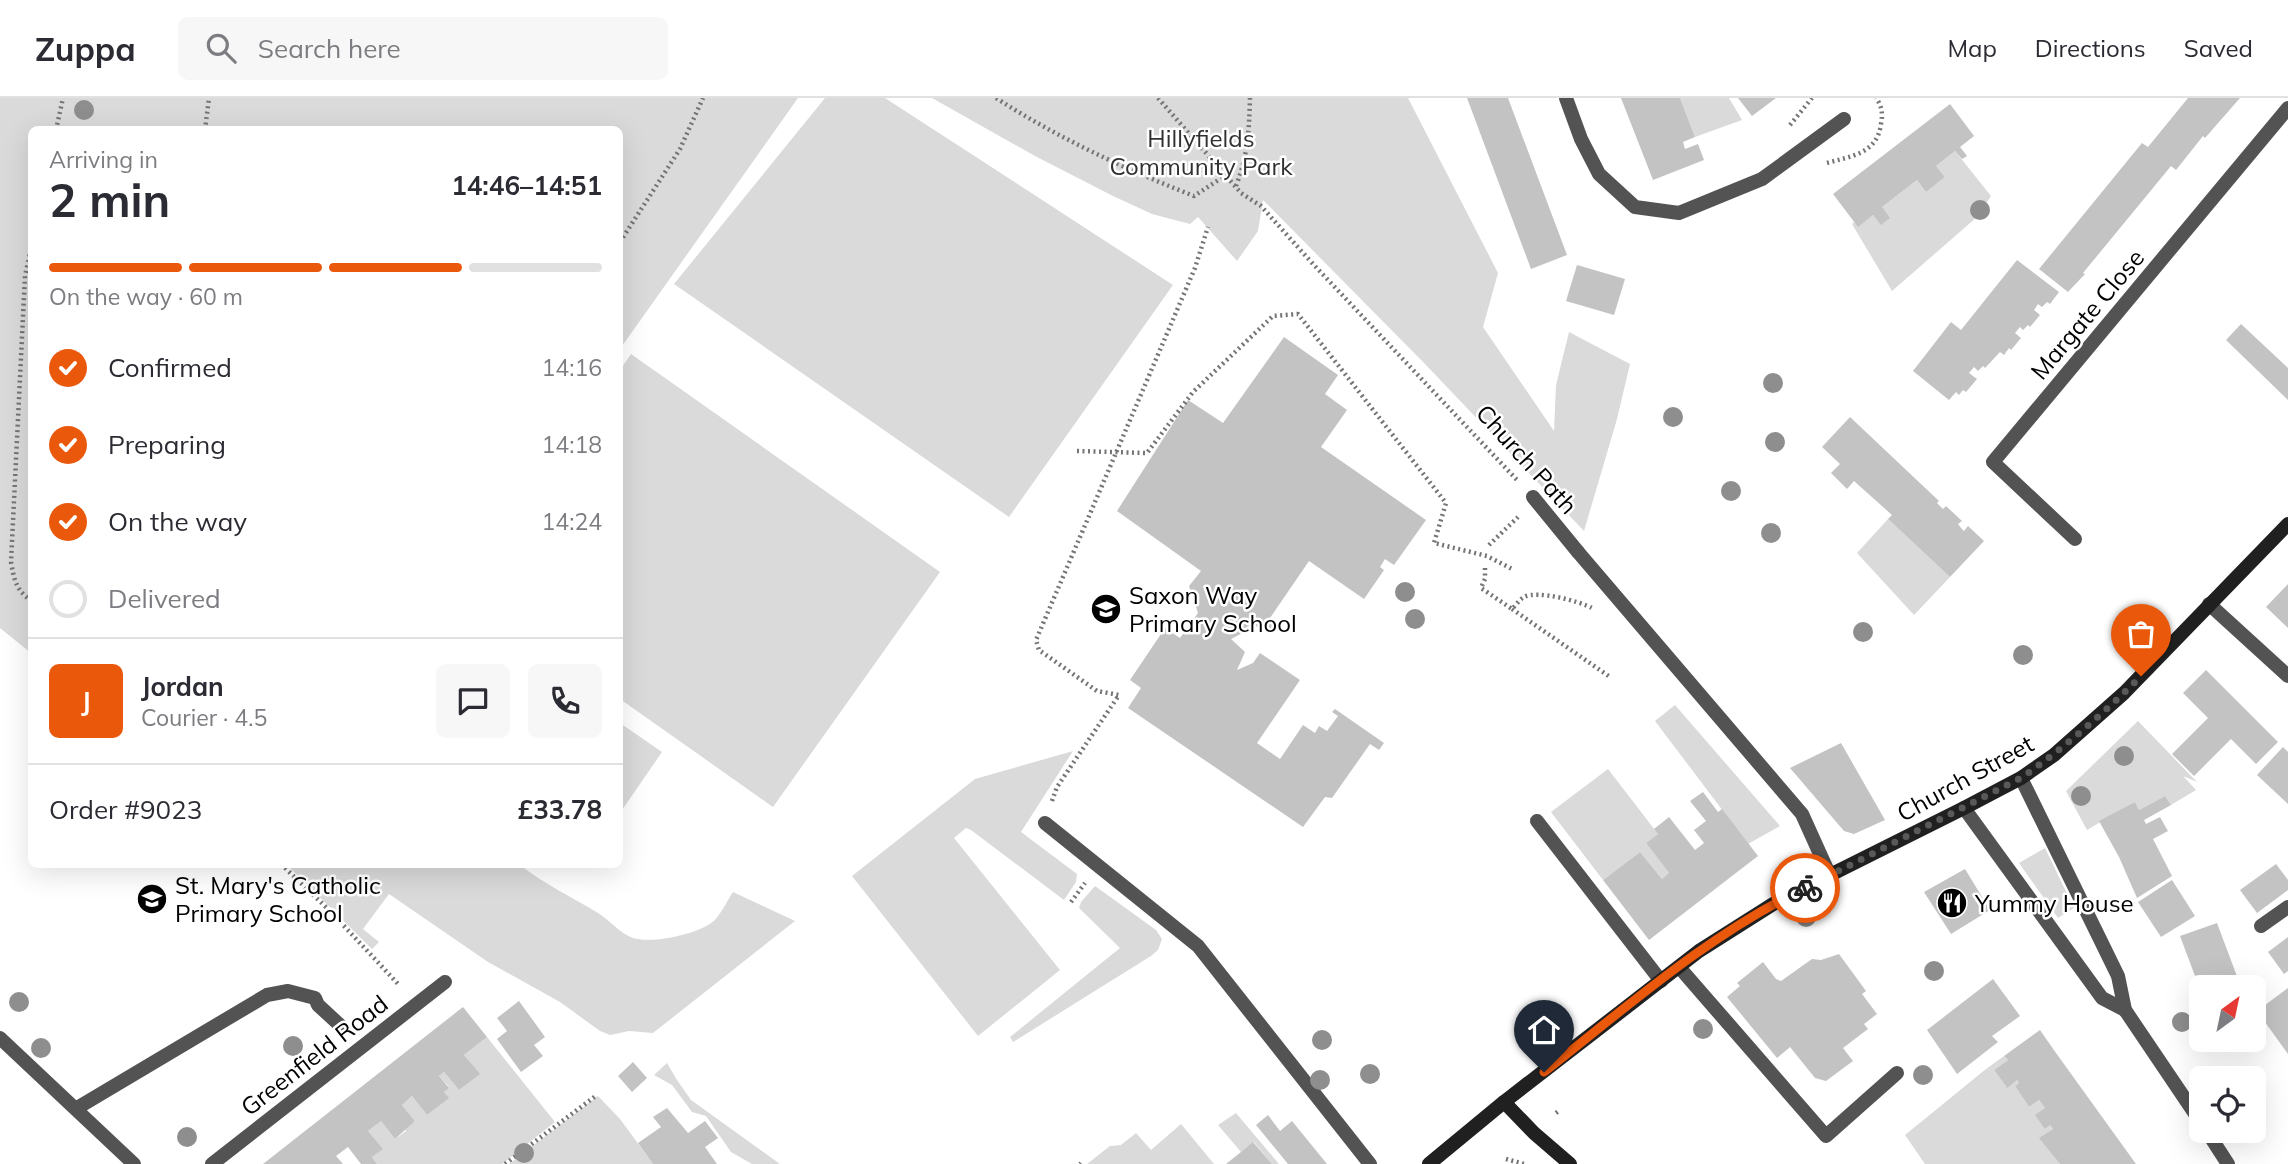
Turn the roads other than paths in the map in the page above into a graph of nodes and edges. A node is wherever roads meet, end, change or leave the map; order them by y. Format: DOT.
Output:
graph roads {
  1 [pos="1566,98"];
  2 [pos="2288,108"];
  3 [pos="1844,119"];
  4 [pos="1535,499"];
  5 [pos="2288,524"];
  6 [pos="2075,539"];
  7 [pos="2209,604"];
  8 [pos="2288,676"];
  9 [pos="2021,778"];
  10 [pos="1964,808"];
  11 [pos="1537,821"];
  12 [pos="1045,823"];
  13 [pos="1830,876"];
  14 [pos="2288,907"];
  15 [pos="2261,926"];
  16 [pos="1679,967"];
  17 [pos="1661,981"];
  18 [pos="445,982"];
  19 [pos="2125,1010"];
  20 [pos="343,1028"];
  21 [pos="0,1038"];
  22 [pos="1897,1073"];
  23 [pos="1504,1102"];
  24 [pos="2189,1106"];
  25 [pos="76,1108"];
  26 [pos="2214,1143"];
  27 [pos="134,1164"];
  28 [pos="212,1164"];
  29 [pos="1370,1164"];
  30 [pos="1429,1164"];
  31 [pos="1570,1164"];
  32 [pos="2228,1164"];
  1 -- 3 [label="street"];
  2 -- 6 [label="street, Margate Close"];
  4 -- 13 [label="street, Church Path"];
  5 -- 7 [label="street, Church Street"];
  7 -- 8 [label="street"];
  7 -- 9 [label="street, Church Street"];
  9 -- 10 [label="street, Church Street"];
  9 -- 19 [label="street"];
  10 -- 13 [label="street, Church Street"];
  10 -- 19 [label="street"];
  11 -- 17 [label="street"];
  12 -- 29 [label="street"];
  13 -- 16 [label="street, Church Street"];
  14 -- 15 [label="street"];
  16 -- 17 [label="street, Church Street"];
  16 -- 22 [label="street"];
  17 -- 23 [label="street, Church Street"];
  18 -- 28 [label="street, Greenfield Road"];
  19 -- 24 [label="street"];
  20 -- 25 [label="street"];
  21 -- 25 [label="street"];
  23 -- 30 [label="street, Church Street"];
  23 -- 31 [label="street"];
  25 -- 27 [label="street"];
  26 -- 32 [label="street"];
}
